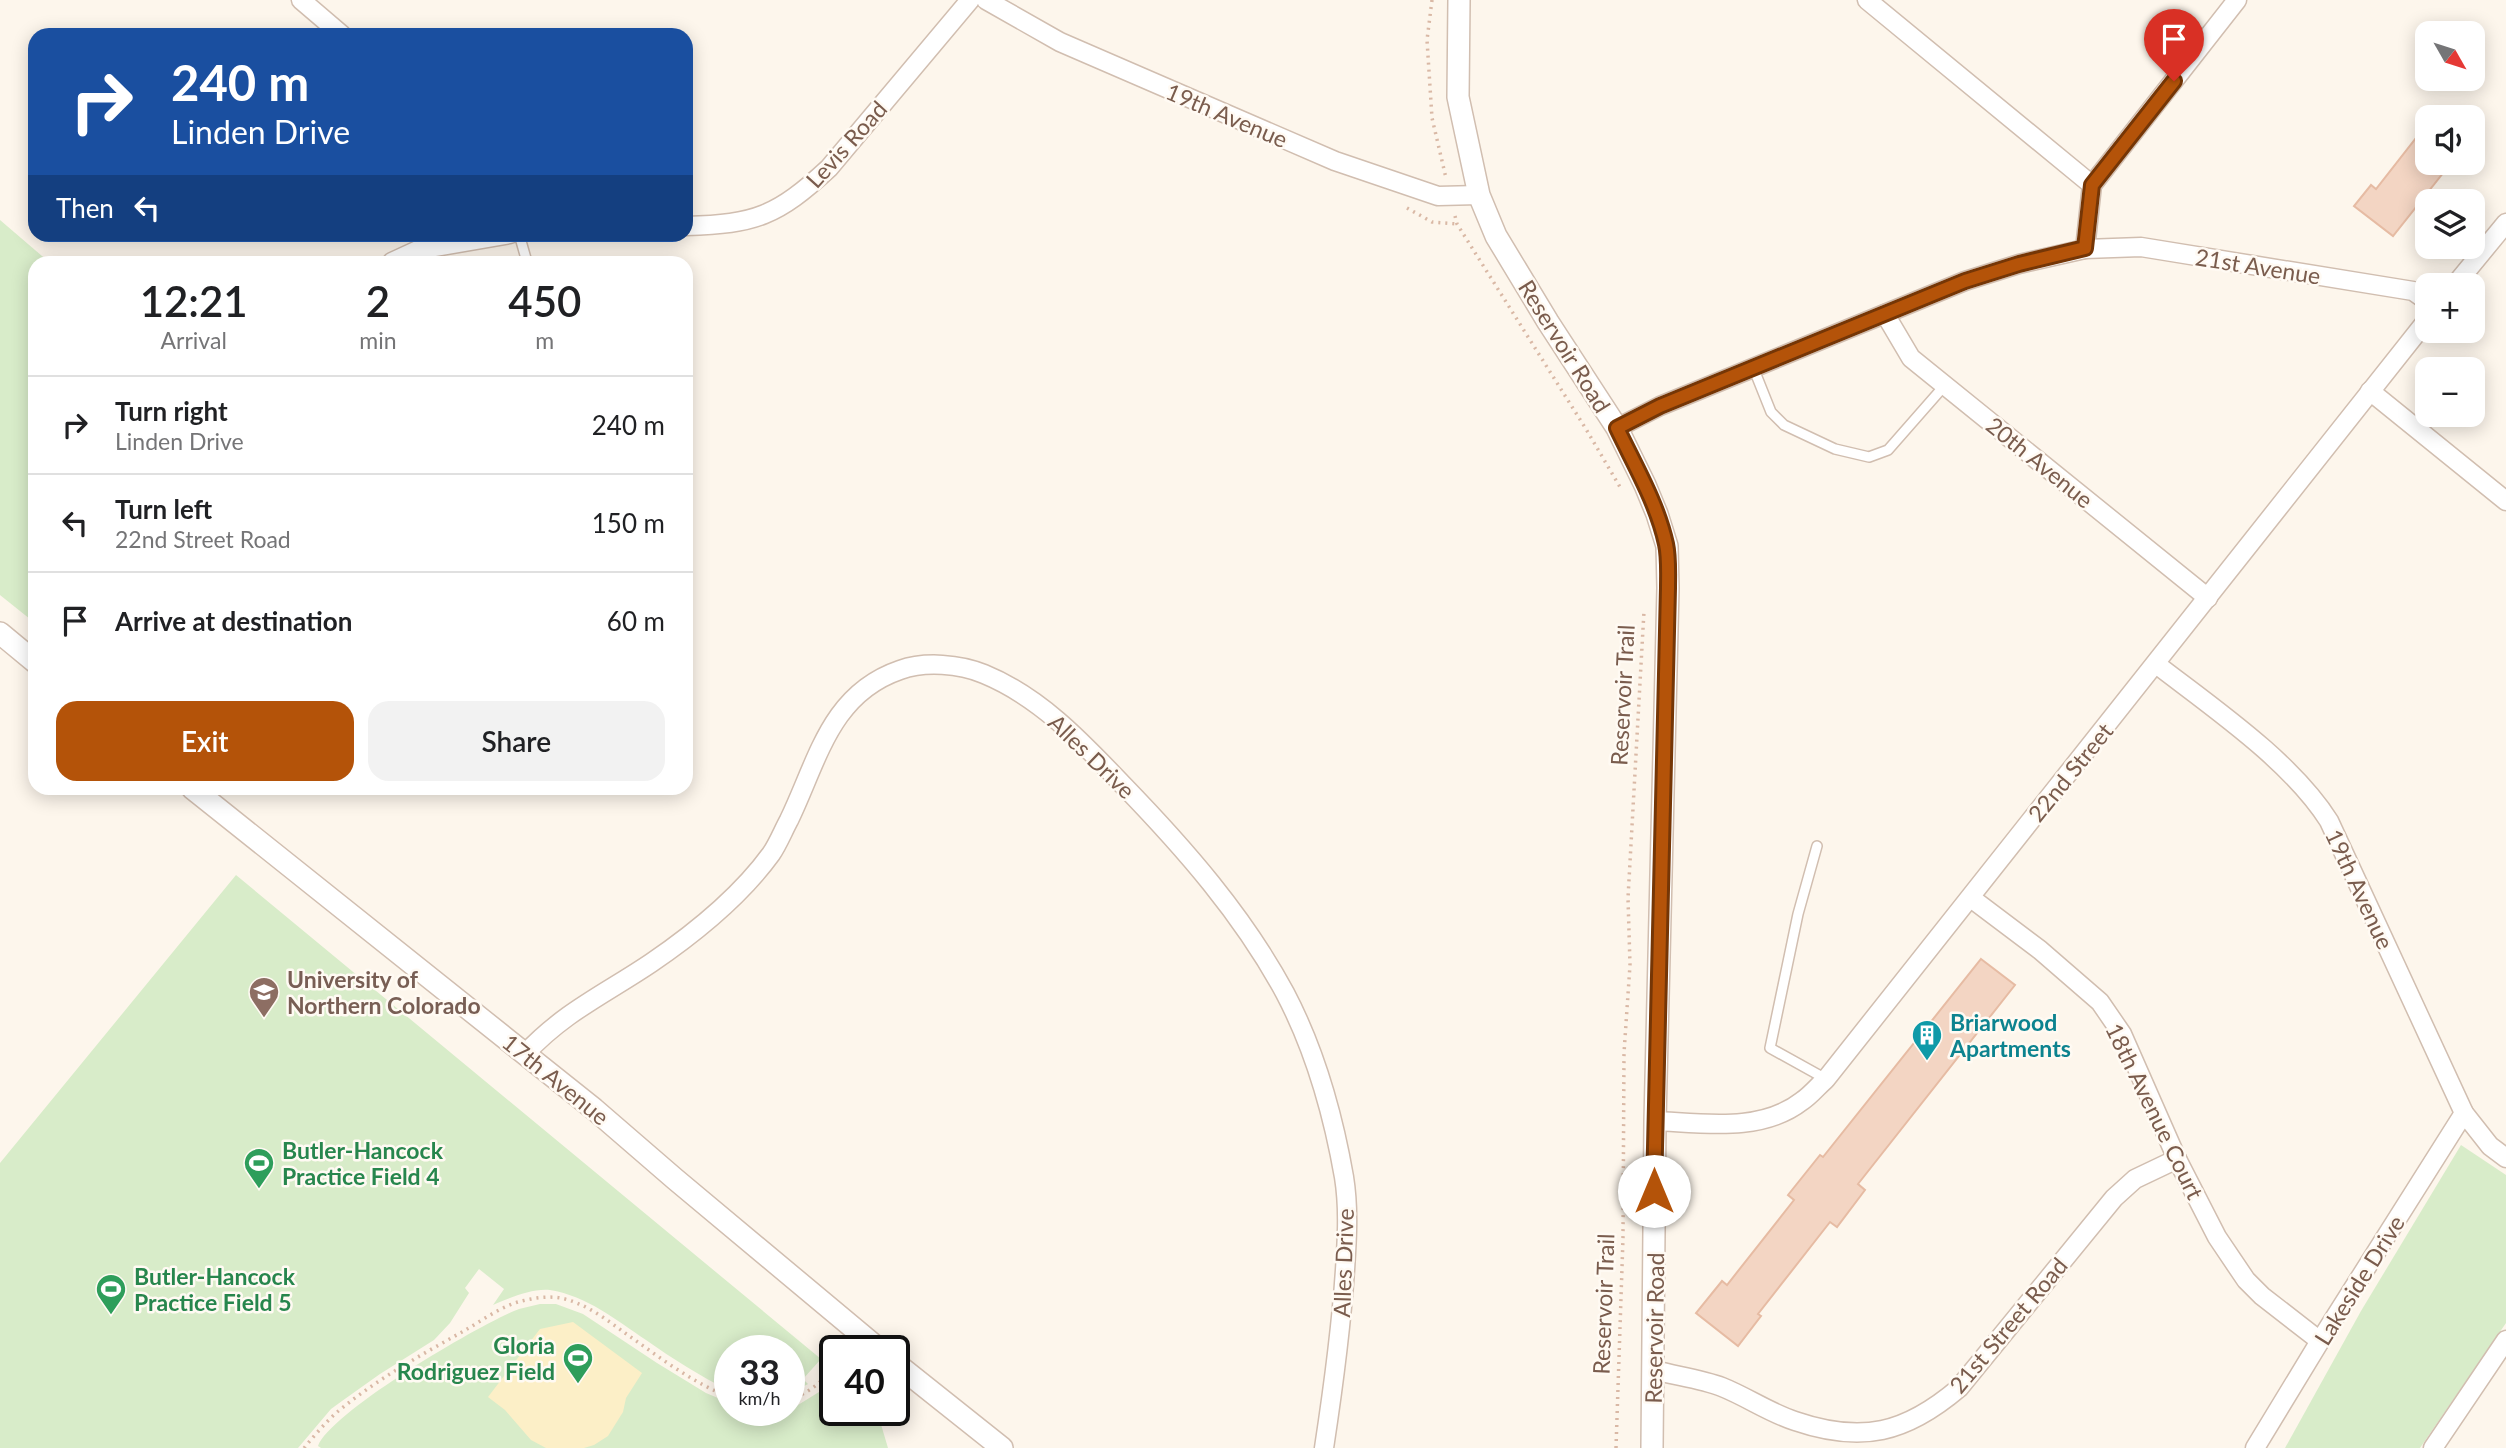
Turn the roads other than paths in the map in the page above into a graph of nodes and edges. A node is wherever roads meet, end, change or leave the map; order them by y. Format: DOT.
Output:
graph roads {
  1 [pos="301,0"];
  2 [pos="970,0"];
  3 [pos="986,0"];
  4 [pos="1459,0"];
  5 [pos="1867,0"];
  6 [pos="2237,0"];
  7 [pos="334,28"];
  8 [pos="2092,185"];
  9 [pos="1479,195"];
  10 [pos="2506,223"];
  11 [pos="693,226"];
  12 [pos="451,242"];
  13 [pos="2085,248"];
  14 [pos="405,256"];
  15 [pos="2465,273"];
  16 [pos="2415,292"];
  17 [pos="1885,314"];
  18 [pos="2415,335"];
  19 [pos="1753,367"];
  20 [pos="1945,385"];
  21 [pos="2370,391"];
  22 [pos="1617,428"];
  23 [pos="2506,501"];
  24 [pos="2208,598"];
  25 [pos="0,633"];
  26 [pos="28,656"];
  27 [pos="2156,664"];
  28 [pos="201,795"];
  29 [pos="1817,846"];
  30 [pos="1971,898"];
  31 [pos="525,1054"];
  32 [pos="1826,1079"];
  33 [pos="2464,1113"];
  34 [pos="1655,1121"];
  35 [pos="2506,1158"];
  36 [pos="2177,1160"];
  37 [pos="862,1335"];
  38 [pos="2506,1339"];
  39 [pos="2320,1340"];
  40 [pos="1654,1370"];
  41 [pos="910,1375"];
  42 [pos="1002,1448"];
  43 [pos="1324,1448"];
  44 [pos="1653,1448"];
  45 [pos="2255,1448"];
  46 [pos="2433,1448"];
  1 -- 7 [label="street"];
  2 -- 11 [label="street, Levis Road"];
  3 -- 9 [label="street, 19th Avenue"];
  4 -- 9 [label="street, Reservoir Road"];
  5 -- 8 [label="street"];
  6 -- 8 [label="street"];
  8 -- 13 [label="street"];
  9 -- 22 [label="street, Reservoir Road"];
  10 -- 15 [label="street"];
  12 -- 14 [label="street"];
  13 -- 16 [label="street, 21st Avenue"];
  13 -- 17 [label="street, 21st Avenue"];
  17 -- 19 [label="street, 21st Avenue"];
  17 -- 20 [label="street, 20th Avenue"];
  18 -- 21 [label="street, 22nd Street"];
  19 -- 20 [label="lane"];
  19 -- 22 [label="street, 21st Avenue"];
  20 -- 24 [label="street, 20th Avenue"];
  21 -- 23 [label="street"];
  21 -- 24 [label="street, 22nd Street"];
  22 -- 34 [label="street, Reservoir Road"];
  24 -- 27 [label="street, 22nd Street"];
  25 -- 26 [label="street"];
  27 -- 30 [label="street, 22nd Street"];
  27 -- 33 [label="street, 19th Avenue"];
  28 -- 31 [label="street, 17th Avenue"];
  29 -- 32 [label="lane"];
  30 -- 32 [label="street, 22nd Street"];
  30 -- 36 [label="street, 18th Avenue Court"];
  31 -- 37 [label="street, 17th Avenue"];
  31 -- 43 [label="street, Alles Drive"];
  32 -- 34 [label="street, 22nd Street"];
  33 -- 35 [label="street, 19th Avenue"];
  33 -- 39 [label="street, Lakeside Drive"];
  34 -- 40 [label="street, Reservoir Road"];
  36 -- 39 [label="street, 18th Avenue Court"];
  36 -- 40 [label="street, 21st Street Road"];
  38 -- 46 [label="street"];
  39 -- 45 [label="street, Lakeside Drive"];
  40 -- 44 [label="street, Reservoir Road"];
  41 -- 42 [label="street"];
}
